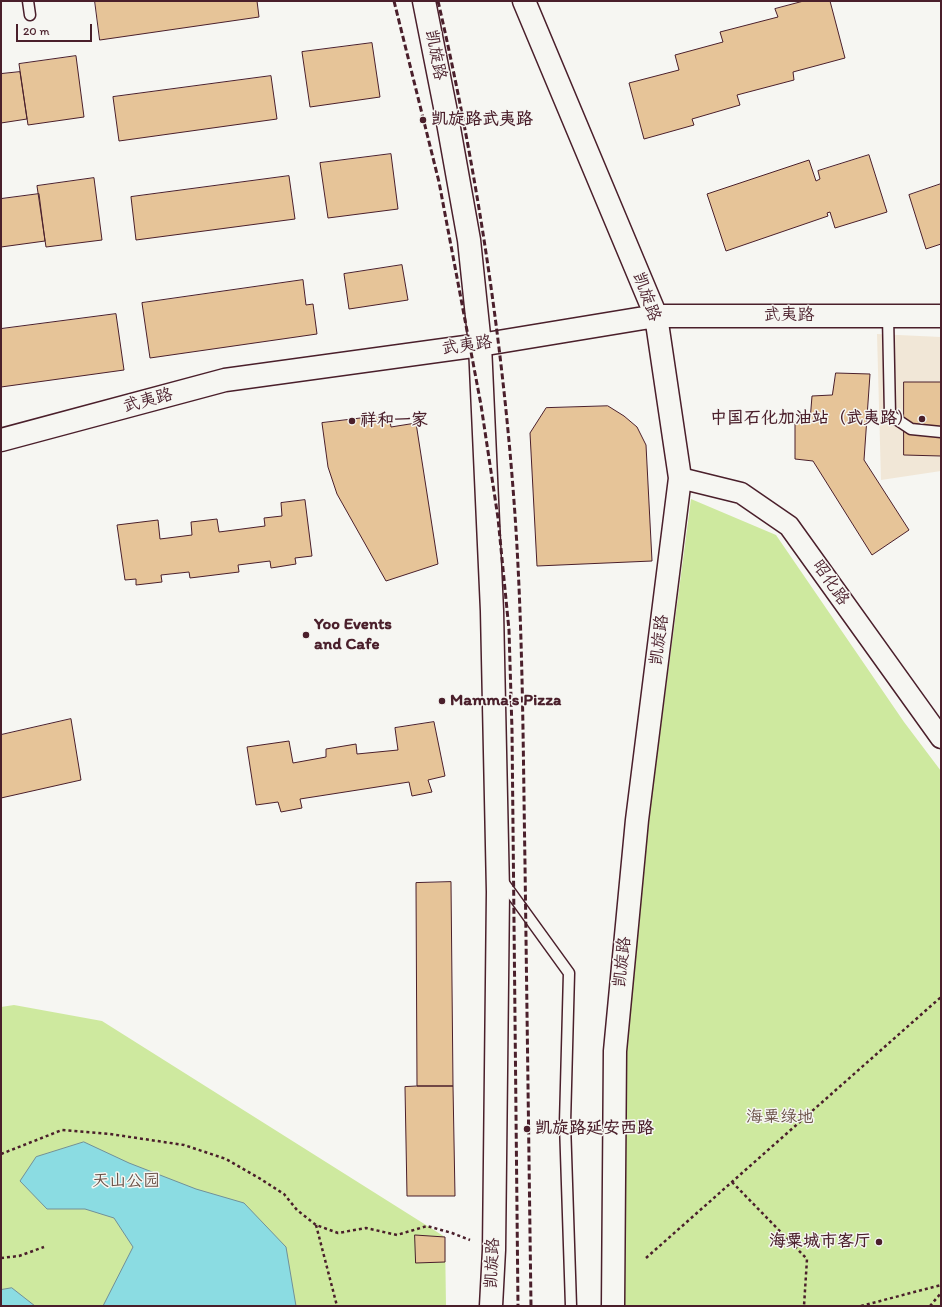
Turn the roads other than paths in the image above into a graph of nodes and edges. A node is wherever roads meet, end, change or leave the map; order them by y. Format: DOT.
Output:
graph roads {
  1 [pos="28,1"];
  2 [pos="424,1"];
  3 [pos="524,1"];
  4 [pos="30,15"];
  5 [pos="656,316"];
  6 [pos="888,316"];
  7 [pos="941,316"];
  8 [pos="480,345"];
  9 [pos="941,432"];
  10 [pos="1,440"];
  11 [pos="680,478"];
  12 [pos="941,738"];
  13 [pos="498,874"];
  14 [pos="491,1306"];
  15 [pos="571,1306"];
  16 [pos="613,1306"];
  1 -- 4 [label="lane"];
  2 -- 8 [label="street, 凯旋路"];
  3 -- 5 [label="street, 凯旋路"];
  5 -- 6 [label="street, 武夷路"];
  5 -- 8 [label="street, 武夷路"];
  5 -- 11 [label="street, 凯旋路"];
  6 -- 7 [label="street, 武夷路"];
  6 -- 9 [label="lane"];
  8 -- 10 [label="street, 武夷路"];
  8 -- 13 [label="street, 凯旋路"];
  11 -- 12 [label="street, 昭化路"];
  11 -- 16 [label="street, 凯旋路"];
  13 -- 14 [label="street, 凯旋路"];
  13 -- 15 [label="lane"];
}
